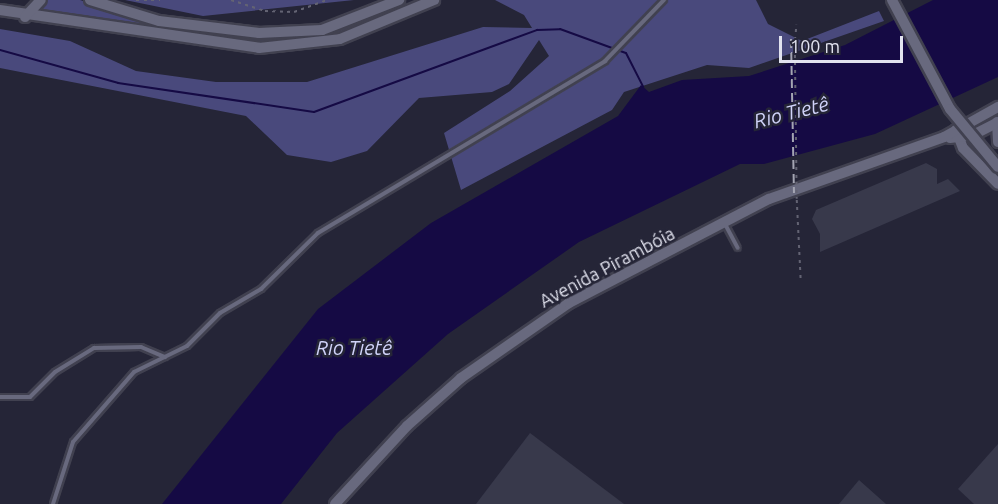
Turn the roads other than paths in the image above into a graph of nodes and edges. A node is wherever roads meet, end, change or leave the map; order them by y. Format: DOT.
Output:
graph roads {
  1 [pos="41,0"];
  2 [pos="90,0"];
  3 [pos="399,0"];
  4 [pos="434,0"];
  5 [pos="664,0"];
  6 [pos="892,0"];
  7 [pos="0,10"];
  8 [pos="26,16"];
  9 [pos="998,107"];
  10 [pos="998,122"];
  11 [pos="956,134"];
  12 [pos="998,142"];
  13 [pos="998,167"];
  14 [pos="998,184"];
  15 [pos="725,223"];
  16 [pos="738,248"];
  17 [pos="165,357"];
  18 [pos="0,397"];
  19 [pos="53,504"];
  20 [pos="335,504"];
  1 -- 8 [label="main road"];
  2 -- 3 [label="main road"];
  4 -- 8 [label="main road"];
  5 -- 17 [label="lane"];
  6 -- 13 [label="main road, bridge"];
  7 -- 8 [label="main road"];
  9 -- 11 [label="main road"];
  10 -- 11 [label="main road"];
  10 -- 12 [label="main road"];
  11 -- 14 [label="main road"];
  11 -- 15 [label="main road, Avenida Pirambóia"];
  15 -- 16 [label="lane"];
  15 -- 20 [label="main road, Avenida Pirambóia"];
  17 -- 18 [label="lane"];
  17 -- 19 [label="lane"];
}
